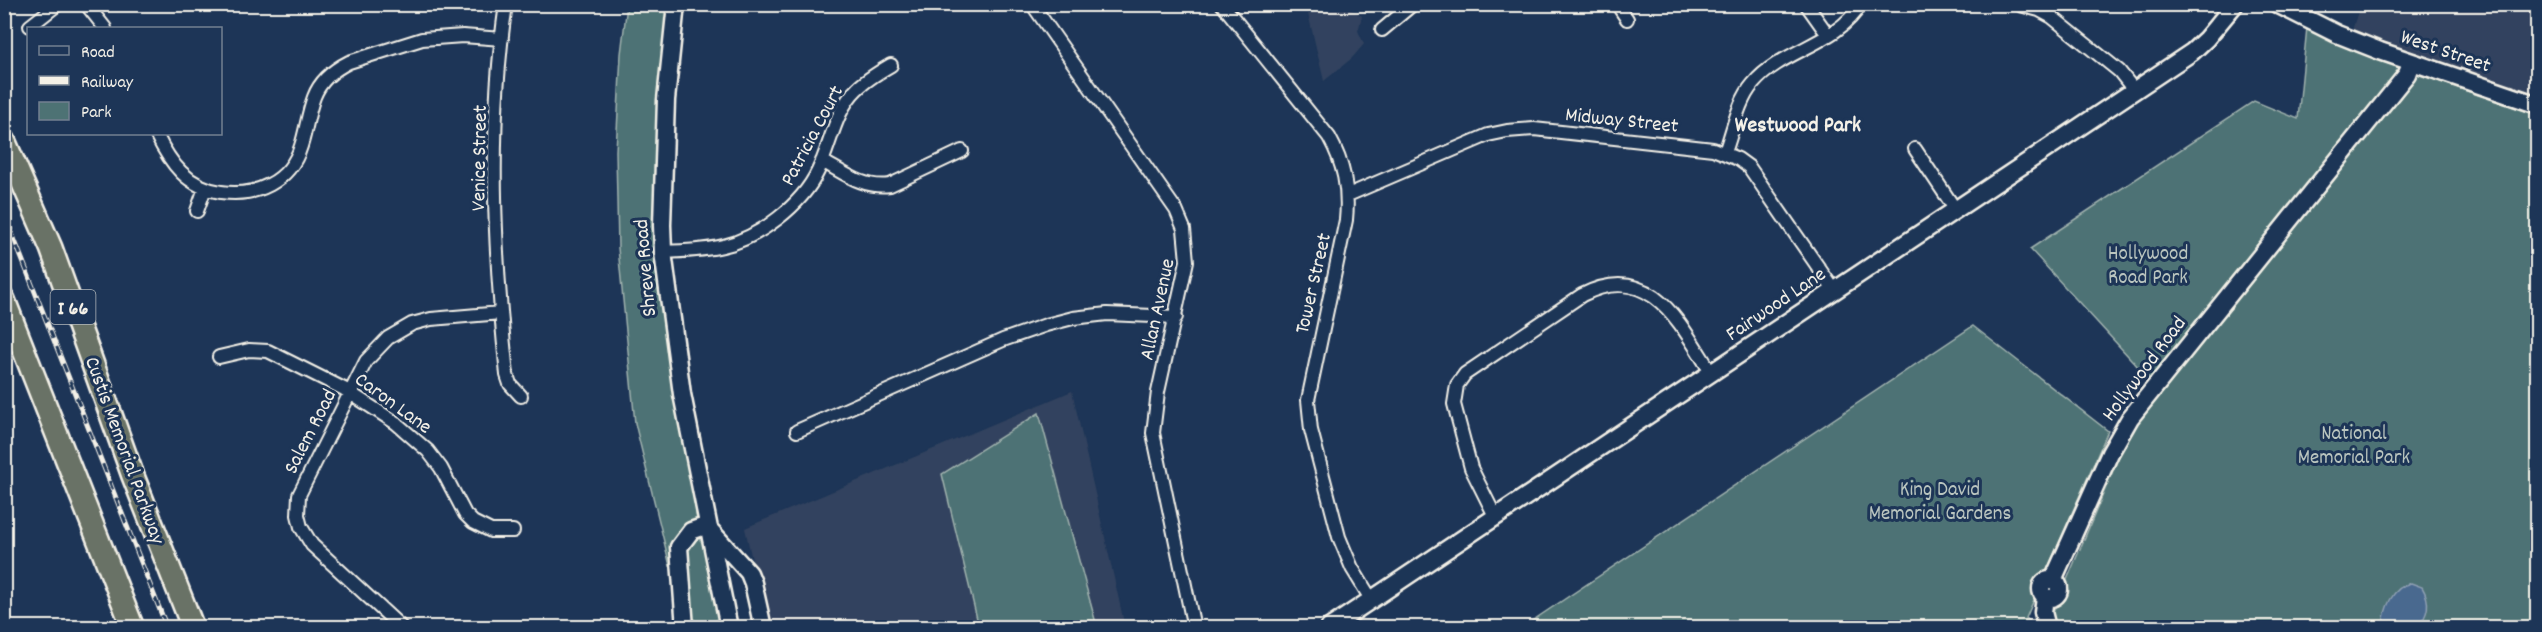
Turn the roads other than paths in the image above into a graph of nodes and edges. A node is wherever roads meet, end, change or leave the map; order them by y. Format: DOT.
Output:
graph roads {
  1 [pos="58,4"];
  2 [pos="86,4"];
  3 [pos="506,4"];
  4 [pos="676,4"];
  5 [pos="1032,4"];
  6 [pos="1222,4"];
  7 [pos="1413,4"];
  8 [pos="1617,4"];
  9 [pos="1806,4"];
  10 [pos="1861,4"];
  11 [pos="2235,4"];
  12 [pos="2277,4"];
  13 [pos="2020,5"];
  14 [pos="2299,9"];
  15 [pos="1627,19"];
  16 [pos="30,26"];
  17 [pos="104,27"];
  18 [pos="1382,30"];
  19 [pos="1828,35"];
  20 [pos="502,39"];
  21 [pos="2411,63"];
  22 [pos="891,65"];
  23 [pos="2134,90"];
  24 [pos="2538,105"];
  25 [pos="157,135"];
  26 [pos="4,140"];
  27 [pos="1915,149"];
  28 [pos="962,151"];
  29 [pos="1725,152"];
  30 [pos="822,161"];
  31 [pos="205,188"];
  32 [pos="1348,195"];
  33 [pos="1955,209"];
  34 [pos="197,211"];
  35 [pos="663,252"];
  36 [pos="1834,290"];
  37 [pos="4,300"];
  38 [pos="501,313"];
  39 [pos="1176,317"];
  40 [pos="219,357"];
  41 [pos="1711,372"];
  42 [pos="350,393"];
  43 [pos="521,396"];
  44 [pos="797,431"];
  45 [pos="1495,516"];
  46 [pos="708,525"];
  47 [pos="513,531"];
  48 [pos="738,561"];
  49 [pos="715,566"];
  50 [pos="1371,599"];
  51 [pos="133,627"];
  52 [pos="193,627"];
  53 [pos="402,627"];
  54 [pos="685,627"];
  55 [pos="729,627"];
  56 [pos="763,627"];
  57 [pos="1194,627"];
  58 [pos="1329,627"];
  59 [pos="2047,627"];
  1 -- 16 [label="street"];
  2 -- 17 [label="street"];
  3 -- 20 [label="street, Venice Street"];
  4 -- 35 [label="street, Shreve Road"];
  5 -- 39 [label="street, Allan Avenue"];
  6 -- 32 [label="street, Tower Street"];
  7 -- 18 [label="street"];
  8 -- 15 [label="street"];
  9 -- 19 [label="street"];
  10 -- 19 [label="street"];
  11 -- 23 [label="street, Fairwood Lane"];
  12 -- 14 [label="street, West Street"];
  13 -- 23 [label="street"];
  14 -- 21 [label="street, West Street"];
  19 -- 29 [label="street"];
  20 -- 31 [label="street"];
  20 -- 38 [label="street, Venice Street"];
  21 -- 24 [label="street, West Street"];
  21 -- 59 [label="street, Hollywood Road"];
  22 -- 30 [label="street, Patricia Court"];
  23 -- 33 [label="street, Fairwood Lane"];
  25 -- 31 [label="street"];
  26 -- 52 [label="highway, Custis Memorial Parkway / I 66"];
  27 -- 33 [label="street"];
  28 -- 30 [label="street"];
  29 -- 32 [label="street, Midway Street"];
  29 -- 36 [label="street, Midway Street"];
  30 -- 35 [label="street, Patricia Court"];
  31 -- 34 [label="street"];
  32 -- 50 [label="street, Tower Street"];
  33 -- 36 [label="street, Fairwood Lane"];
  35 -- 46 [label="street, Shreve Road"];
  36 -- 41 [label="street, Fairwood Lane"];
  37 -- 51 [label="highway"];
  38 -- 42 [label="street, Salem Road"];
  38 -- 43 [label="street, Venice Street"];
  39 -- 44 [label="street"];
  39 -- 57 [label="street, Allan Avenue"];
  40 -- 42 [label="street, Caron Lane"];
  41 -- 45 [label="street, Fairwood Lane"];
  41 -- 45 [label="street"];
  42 -- 47 [label="street, Caron Lane"];
  42 -- 53 [label="street, Salem Road"];
  45 -- 50 [label="street, Fairwood Lane"];
  46 -- 48 [label="street, Shreve Road"];
  46 -- 49 [label="street, Shreve Road"];
  46 -- 54 [label="street"];
  48 -- 49 [label="street"];
  48 -- 56 [label="street, Shreve Road"];
  49 -- 55 [label="street, Shreve Road"];
  50 -- 58 [label="street, Fairwood Lane"];
}
